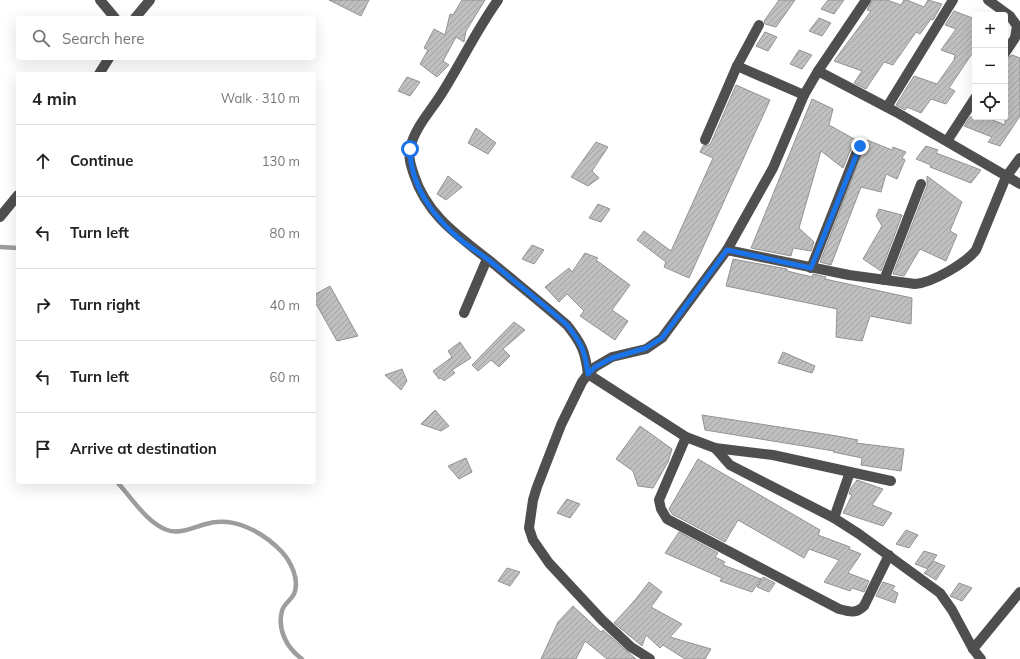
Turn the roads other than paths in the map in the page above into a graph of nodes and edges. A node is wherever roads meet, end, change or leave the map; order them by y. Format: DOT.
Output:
graph roads {
  1 [pos="100,0"];
  2 [pos="150,0"];
  3 [pos="498,0"];
  4 [pos="866,0"];
  5 [pos="953,0"];
  6 [pos="988,0"];
  7 [pos="113,16"];
  8 [pos="137,16"];
  9 [pos="759,25"];
  10 [pos="1017,40"];
  11 [pos="1008,50"];
  12 [pos="107,60"];
  13 [pos="737,66"];
  14 [pos="818,71"];
  15 [pos="100,72"];
  16 [pos="804,95"];
  17 [pos="972,103"];
  18 [pos="886,107"];
  19 [pos="704,140"];
  20 [pos="947,141"];
  21 [pos="860,146"];
  22 [pos="1020,158"];
  23 [pos="1006,177"];
  24 [pos="921,184"];
  25 [pos="1020,184"];
  26 [pos="16,197"];
  27 [pos="0,217"];
  28 [pos="727,250"];
  29 [pos="487,259"];
  30 [pos="811,268"];
  31 [pos="884,280"];
  32 [pos="464,313"];
  33 [pos="588,374"];
  34 [pos="686,437"];
  35 [pos="715,448"];
  36 [pos="850,472"];
  37 [pos="891,481"];
  38 [pos="834,518"];
  39 [pos="889,555"];
  40 [pos="1020,592"];
  41 [pos="973,649"];
  42 [pos="650,659"];
  43 [pos="981,659"];
  1 -- 7 [label="street"];
  2 -- 8 [label="street"];
  3 -- 29 [label="street"];
  4 -- 14 [label="street"];
  5 -- 18 [label="street"];
  6 -- 10 [label="street"];
  9 -- 13 [label="street"];
  10 -- 11 [label="street"];
  12 -- 15 [label="street"];
  13 -- 16 [label="street"];
  13 -- 19 [label="street"];
  14 -- 16 [label="street"];
  14 -- 18 [label="street"];
  16 -- 28 [label="street"];
  17 -- 20 [label="street"];
  18 -- 20 [label="street"];
  20 -- 23 [label="street"];
  21 -- 30 [label="street"];
  22 -- 23 [label="street"];
  23 -- 25 [label="street"];
  23 -- 31 [label="street"];
  24 -- 31 [label="street"];
  26 -- 27 [label="street"];
  28 -- 30 [label="street"];
  28 -- 33 [label="street"];
  29 -- 32 [label="street"];
  29 -- 33 [label="street"];
  30 -- 31 [label="street"];
  33 -- 34 [label="street"];
  33 -- 42 [label="street"];
  34 -- 35 [label="street"];
  34 -- 39 [label="street"];
  35 -- 36 [label="street"];
  35 -- 38 [label="street"];
  36 -- 37 [label="street"];
  36 -- 38 [label="street"];
  38 -- 39 [label="street"];
  39 -- 41 [label="street"];
  40 -- 41 [label="street"];
  41 -- 43 [label="street"];
}
